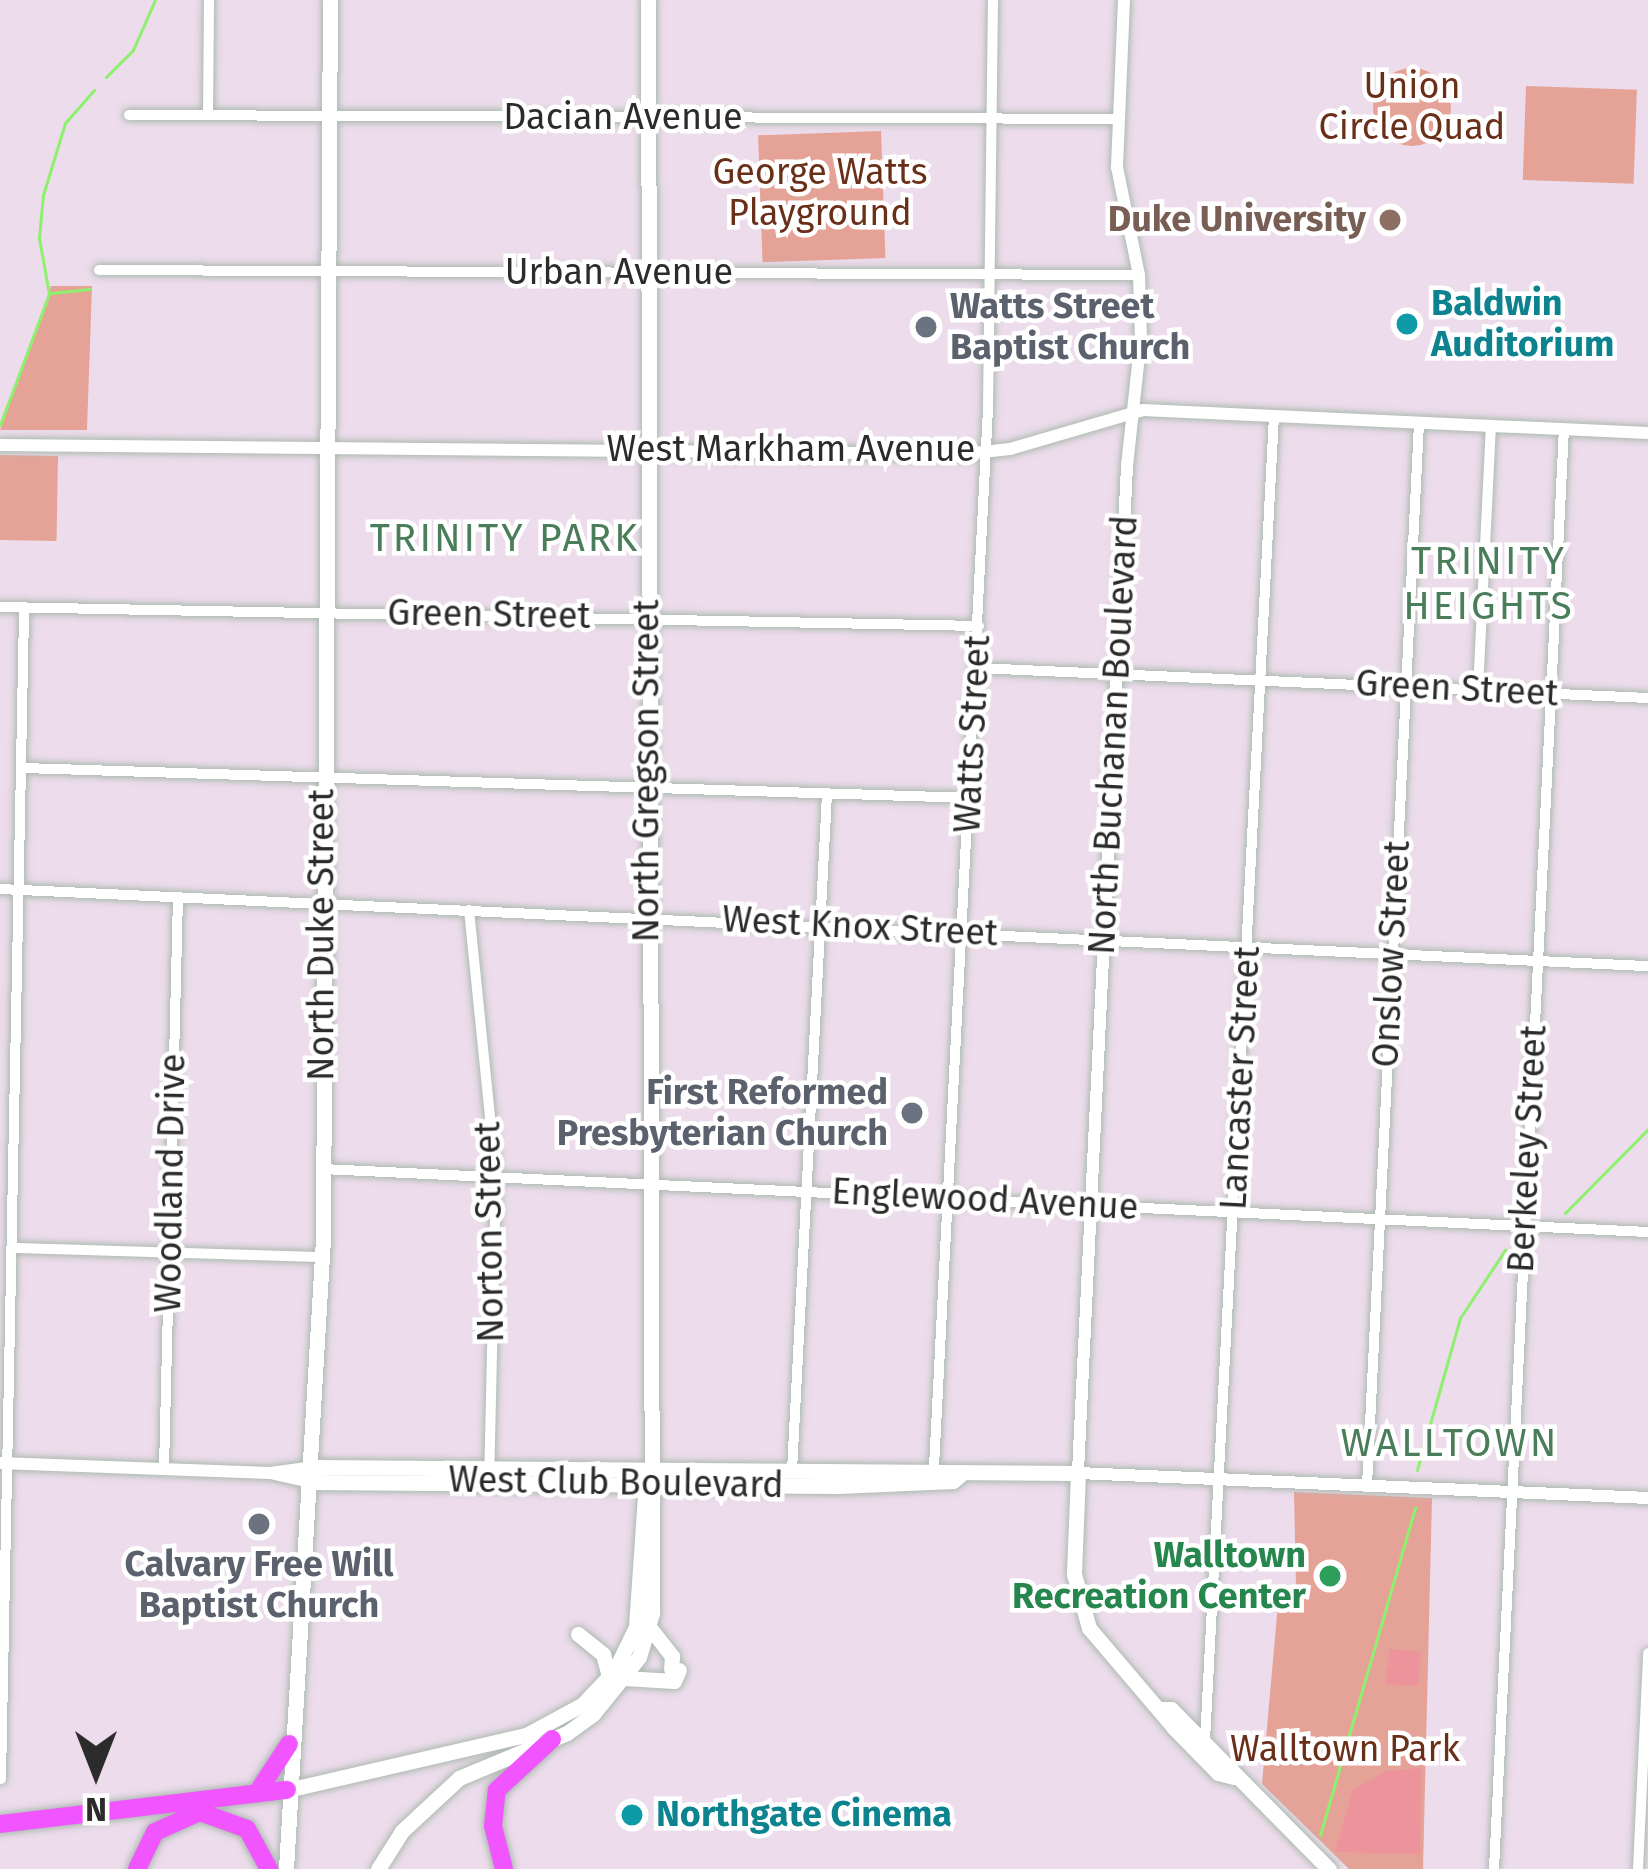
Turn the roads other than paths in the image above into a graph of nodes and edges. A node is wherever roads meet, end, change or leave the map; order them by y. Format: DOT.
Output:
graph roads {
  1 [pos="209,0"];
  2 [pos="330,0"];
  3 [pos="648,0"];
  4 [pos="993,0"];
  5 [pos="1124,0"];
  6 [pos="129,115"];
  7 [pos="208,115"];
  8 [pos="331,116"];
  9 [pos="647,118"];
  10 [pos="992,118"];
  11 [pos="1118,119"];
  12 [pos="98,270"];
  13 [pos="329,272"];
  14 [pos="647,273"];
  15 [pos="1138,274"];
  16 [pos="992,276"];
  17 [pos="1135,411"];
  18 [pos="1274,415"];
  19 [pos="1420,423"];
  20 [pos="1491,426"];
  21 [pos="1564,430"];
  22 [pos="1648,434"];
  23 [pos="0,445"];
  24 [pos="328,447"];
  25 [pos="646,448"];
  26 [pos="986,453"];
  27 [pos="0,608"];
  28 [pos="23,608"];
  29 [pos="326,612"];
  30 [pos="647,617"];
  31 [pos="979,626"];
  32 [pos="977,668"];
  33 [pos="1116,674"];
  34 [pos="1259,680"];
  35 [pos="1406,687"];
  36 [pos="1478,690"];
  37 [pos="1550,694"];
  38 [pos="1648,698"];
  39 [pos="23,768"];
  40 [pos="322,777"];
  41 [pos="647,788"];
  42 [pos="827,794"];
  43 [pos="971,798"];
  44 [pos="0,889"];
  45 [pos="24,890"];
  46 [pos="178,897"];
  47 [pos="323,902"];
  48 [pos="469,910"];
  49 [pos="647,917"];
  50 [pos="820,925"];
  51 [pos="963,933"];
  52 [pos="1104,940"];
  53 [pos="1248,947"];
  54 [pos="1392,953"];
  55 [pos="1538,960"];
  56 [pos="1648,966"];
  57 [pos="0,1155"];
  58 [pos="16,1156"];
  59 [pos="322,1169"];
  60 [pos="496,1177"];
  61 [pos="650,1183"];
  62 [pos="806,1191"];
  63 [pos="950,1199"];
  64 [pos="1091,1206"];
  65 [pos="1234,1213"];
  66 [pos="1379,1219"];
  67 [pos="1525,1226"];
  68 [pos="1648,1232"];
  69 [pos="14,1248"];
  70 [pos="169,1252"];
  71 [pos="322,1257"];
  72 [pos="4,1464"];
  73 [pos="934,1467"];
  74 [pos="164,1469"];
  75 [pos="792,1471"];
  76 [pos="1078,1473"];
  77 [pos="311,1474"];
  78 [pos="961,1474"];
  79 [pos="489,1476"];
  80 [pos="1222,1478"];
  81 [pos="648,1481"];
  82 [pos="900,1484"];
  83 [pos="1367,1486"];
  84 [pos="1511,1491"];
  85 [pos="1648,1498"];
  86 [pos="3,1607"];
  87 [pos="650,1628"];
  88 [pos="578,1634"];
  89 [pos="1648,1653"];
  90 [pos="617,1677"];
  91 [pos="1162,1709"];
  92 [pos="553,1739"];
  93 [pos="1204,1741"];
  94 [pos="289,1744"];
  95 [pos="5,1748"];
  96 [pos="1645,1765"];
  97 [pos="1234,1777"];
  98 [pos="1,1779"];
  99 [pos="259,1790"];
  100 [pos="287,1790"];
  101 [pos="0,1824"];
  102 [pos="137,1869"];
  103 [pos="269,1869"];
  104 [pos="286,1869"];
  105 [pos="378,1869"];
  106 [pos="504,1869"];
  107 [pos="1329,1869"];
  108 [pos="1494,1869"];
  109 [pos="1638,1869"];
  1 -- 7 [label="street"];
  2 -- 8 [label="main road, North Duke Street"];
  3 -- 9 [label="main road, North Gregson Street"];
  4 -- 10 [label="street, Watts Street"];
  5 -- 11 [label="street, North Buchanan Boulevard"];
  6 -- 7 [label="street, Dacian Avenue"];
  7 -- 8 [label="street, Dacian Avenue"];
  8 -- 9 [label="street, Dacian Avenue"];
  8 -- 13 [label="main road, North Duke Street"];
  9 -- 10 [label="street, Dacian Avenue"];
  9 -- 14 [label="main road, North Gregson Street"];
  10 -- 11 [label="street, Dacian Avenue"];
  10 -- 16 [label="street, Watts Street"];
  11 -- 15 [label="street, North Buchanan Boulevard"];
  12 -- 13 [label="street, Urban Avenue"];
  13 -- 14 [label="street, Urban Avenue"];
  13 -- 24 [label="main road, North Duke Street"];
  14 -- 16 [label="street, Urban Avenue"];
  14 -- 25 [label="main road, North Gregson Street"];
  15 -- 16 [label="street, Urban Avenue"];
  15 -- 17 [label="street, North Buchanan Boulevard"];
  16 -- 26 [label="street, Watts Street"];
  17 -- 18 [label="street, West Markham Avenue"];
  17 -- 26 [label="street, West Markham Avenue"];
  17 -- 33 [label="street, North Buchanan Boulevard"];
  18 -- 19 [label="street, West Markham Avenue"];
  18 -- 34 [label="street, Lancaster Street"];
  19 -- 20 [label="street, West Markham Avenue"];
  19 -- 35 [label="street, Onslow Street"];
  20 -- 21 [label="street, West Markham Avenue"];
  20 -- 36 [label="street"];
  21 -- 22 [label="street, West Markham Avenue"];
  21 -- 37 [label="street, Berkeley Street"];
  23 -- 24 [label="street, West Markham Avenue"];
  24 -- 25 [label="street, West Markham Avenue"];
  24 -- 29 [label="main road, North Duke Street"];
  25 -- 26 [label="street, West Markham Avenue"];
  25 -- 30 [label="main road, North Gregson Street"];
  26 -- 31 [label="street, Watts Street"];
  27 -- 28 [label="street, Green Street"];
  28 -- 29 [label="street, Green Street"];
  28 -- 39 [label="street"];
  29 -- 30 [label="street, Green Street"];
  29 -- 40 [label="main road, North Duke Street"];
  30 -- 31 [label="street, Green Street"];
  30 -- 41 [label="main road, North Gregson Street"];
  31 -- 32 [label="street, Watts Street"];
  32 -- 33 [label="street, Green Street"];
  32 -- 43 [label="street, Watts Street"];
  33 -- 34 [label="street, Green Street"];
  33 -- 52 [label="street, North Buchanan Boulevard"];
  34 -- 35 [label="street, Green Street"];
  34 -- 53 [label="street, Lancaster Street"];
  35 -- 36 [label="street, Green Street"];
  35 -- 54 [label="street, Onslow Street"];
  36 -- 37 [label="street, Green Street"];
  37 -- 38 [label="street, Green Street"];
  37 -- 55 [label="street, Berkeley Street"];
  39 -- 40 [label="street"];
  39 -- 45 [label="street"];
  40 -- 41 [label="street"];
  40 -- 47 [label="main road, North Duke Street"];
  41 -- 42 [label="street"];
  41 -- 49 [label="main road, North Gregson Street"];
  42 -- 43 [label="street"];
  42 -- 50 [label="street"];
  43 -- 51 [label="street, Watts Street"];
  44 -- 45 [label="street, West Knox Street"];
  45 -- 46 [label="street, West Knox Street"];
  45 -- 58 [label="street"];
  46 -- 47 [label="street, West Knox Street"];
  46 -- 70 [label="street, Woodland Drive"];
  47 -- 48 [label="street, West Knox Street"];
  47 -- 59 [label="main road, North Duke Street"];
  48 -- 49 [label="street, West Knox Street"];
  48 -- 60 [label="street, Norton Street"];
  49 -- 50 [label="street, West Knox Street"];
  49 -- 61 [label="main road, North Gregson Street"];
  50 -- 51 [label="street, West Knox Street"];
  50 -- 62 [label="street"];
  51 -- 52 [label="street, West Knox Street"];
  51 -- 63 [label="street, Watts Street"];
  52 -- 53 [label="street, West Knox Street"];
  52 -- 64 [label="street, North Buchanan Boulevard"];
  53 -- 54 [label="street, West Knox Street"];
  53 -- 65 [label="street, Lancaster Street"];
  54 -- 55 [label="street, West Knox Street"];
  54 -- 66 [label="street, Onslow Street"];
  55 -- 56 [label="street, West Knox Street"];
  55 -- 67 [label="street, Berkeley Street"];
  57 -- 58 [label="street"];
  58 -- 69 [label="street"];
  59 -- 60 [label="street, Englewood Avenue"];
  59 -- 71 [label="main road, North Duke Street"];
  60 -- 61 [label="street, Englewood Avenue"];
  60 -- 79 [label="street, Norton Street"];
  61 -- 62 [label="street, Englewood Avenue"];
  61 -- 81 [label="main road, North Gregson Street"];
  62 -- 63 [label="street, Englewood Avenue"];
  62 -- 75 [label="street"];
  63 -- 64 [label="street, Englewood Avenue"];
  63 -- 73 [label="street, Watts Street"];
  64 -- 65 [label="street, Englewood Avenue"];
  64 -- 76 [label="street, North Buchanan Boulevard"];
  65 -- 66 [label="street, Englewood Avenue"];
  65 -- 80 [label="street, Lancaster Street"];
  66 -- 67 [label="street, Englewood Avenue"];
  66 -- 83 [label="street, Onslow Street"];
  67 -- 68 [label="street, Englewood Avenue"];
  67 -- 84 [label="street, Berkeley Street"];
  69 -- 70 [label="street"];
  69 -- 72 [label="street"];
  70 -- 71 [label="street"];
  70 -- 74 [label="street, Woodland Drive"];
  71 -- 77 [label="main road, North Duke Street"];
  72 -- 74 [label="street, West Club Boulevard"];
  72 -- 86 [label="street"];
  73 -- 75 [label="main road, West Club Boulevard"];
  73 -- 78 [label="main road, West Club Boulevard"];
  73 -- 82 [label="main road"];
  74 -- 77 [label="street, West Club Boulevard"];
  75 -- 81 [label="main road, West Club Boulevard"];
  76 -- 78 [label="main road, West Club Boulevard"];
  76 -- 80 [label="street, West Club Boulevard"];
  76 -- 91 [label="main road"];
  77 -- 79 [label="main road, West Club Boulevard"];
  77 -- 94 [label="main road, North Duke Street"];
  78 -- 82 [label="main road, West Club Boulevard"];
  79 -- 81 [label="main road, West Club Boulevard"];
  80 -- 83 [label="street, West Club Boulevard"];
  80 -- 93 [label="street, Lancaster Street"];
  81 -- 82 [label="main road, West Club Boulevard"];
  81 -- 87 [label="main road, North Gregson Street"];
  81 -- 90 [label="main road, North Gregson Street"];
  83 -- 84 [label="street, West Club Boulevard"];
  84 -- 85 [label="street, West Club Boulevard"];
  84 -- 108 [label="street, Berkeley Street"];
  86 -- 95 [label="street"];
  87 -- 90 [label="main road, North Gregson Street"];
  87 -- 90 [label="main road"];
  88 -- 90 [label="main road"];
  89 -- 96 [label="street"];
  90 -- 92 [label="main road, North Gregson Street"];
  90 -- 100 [label="main road, North Gregson Street"];
  91 -- 93 [label="main road"];
  91 -- 97 [label="main road"];
  92 -- 105 [label="main road, North Gregson Street"];
  92 -- 106 [label="highway"];
  93 -- 97 [label="main road"];
  94 -- 99 [label="highway"];
  94 -- 100 [label="main road, North Duke Street"];
  95 -- 98 [label="street"];
  96 -- 109 [label="street"];
  97 -- 107 [label="main road"];
  99 -- 100 [label="highway"];
  99 -- 101 [label="highway"];
  100 -- 104 [label="main road, North Duke Street"];
  102 -- 103 [label="highway"];
}
